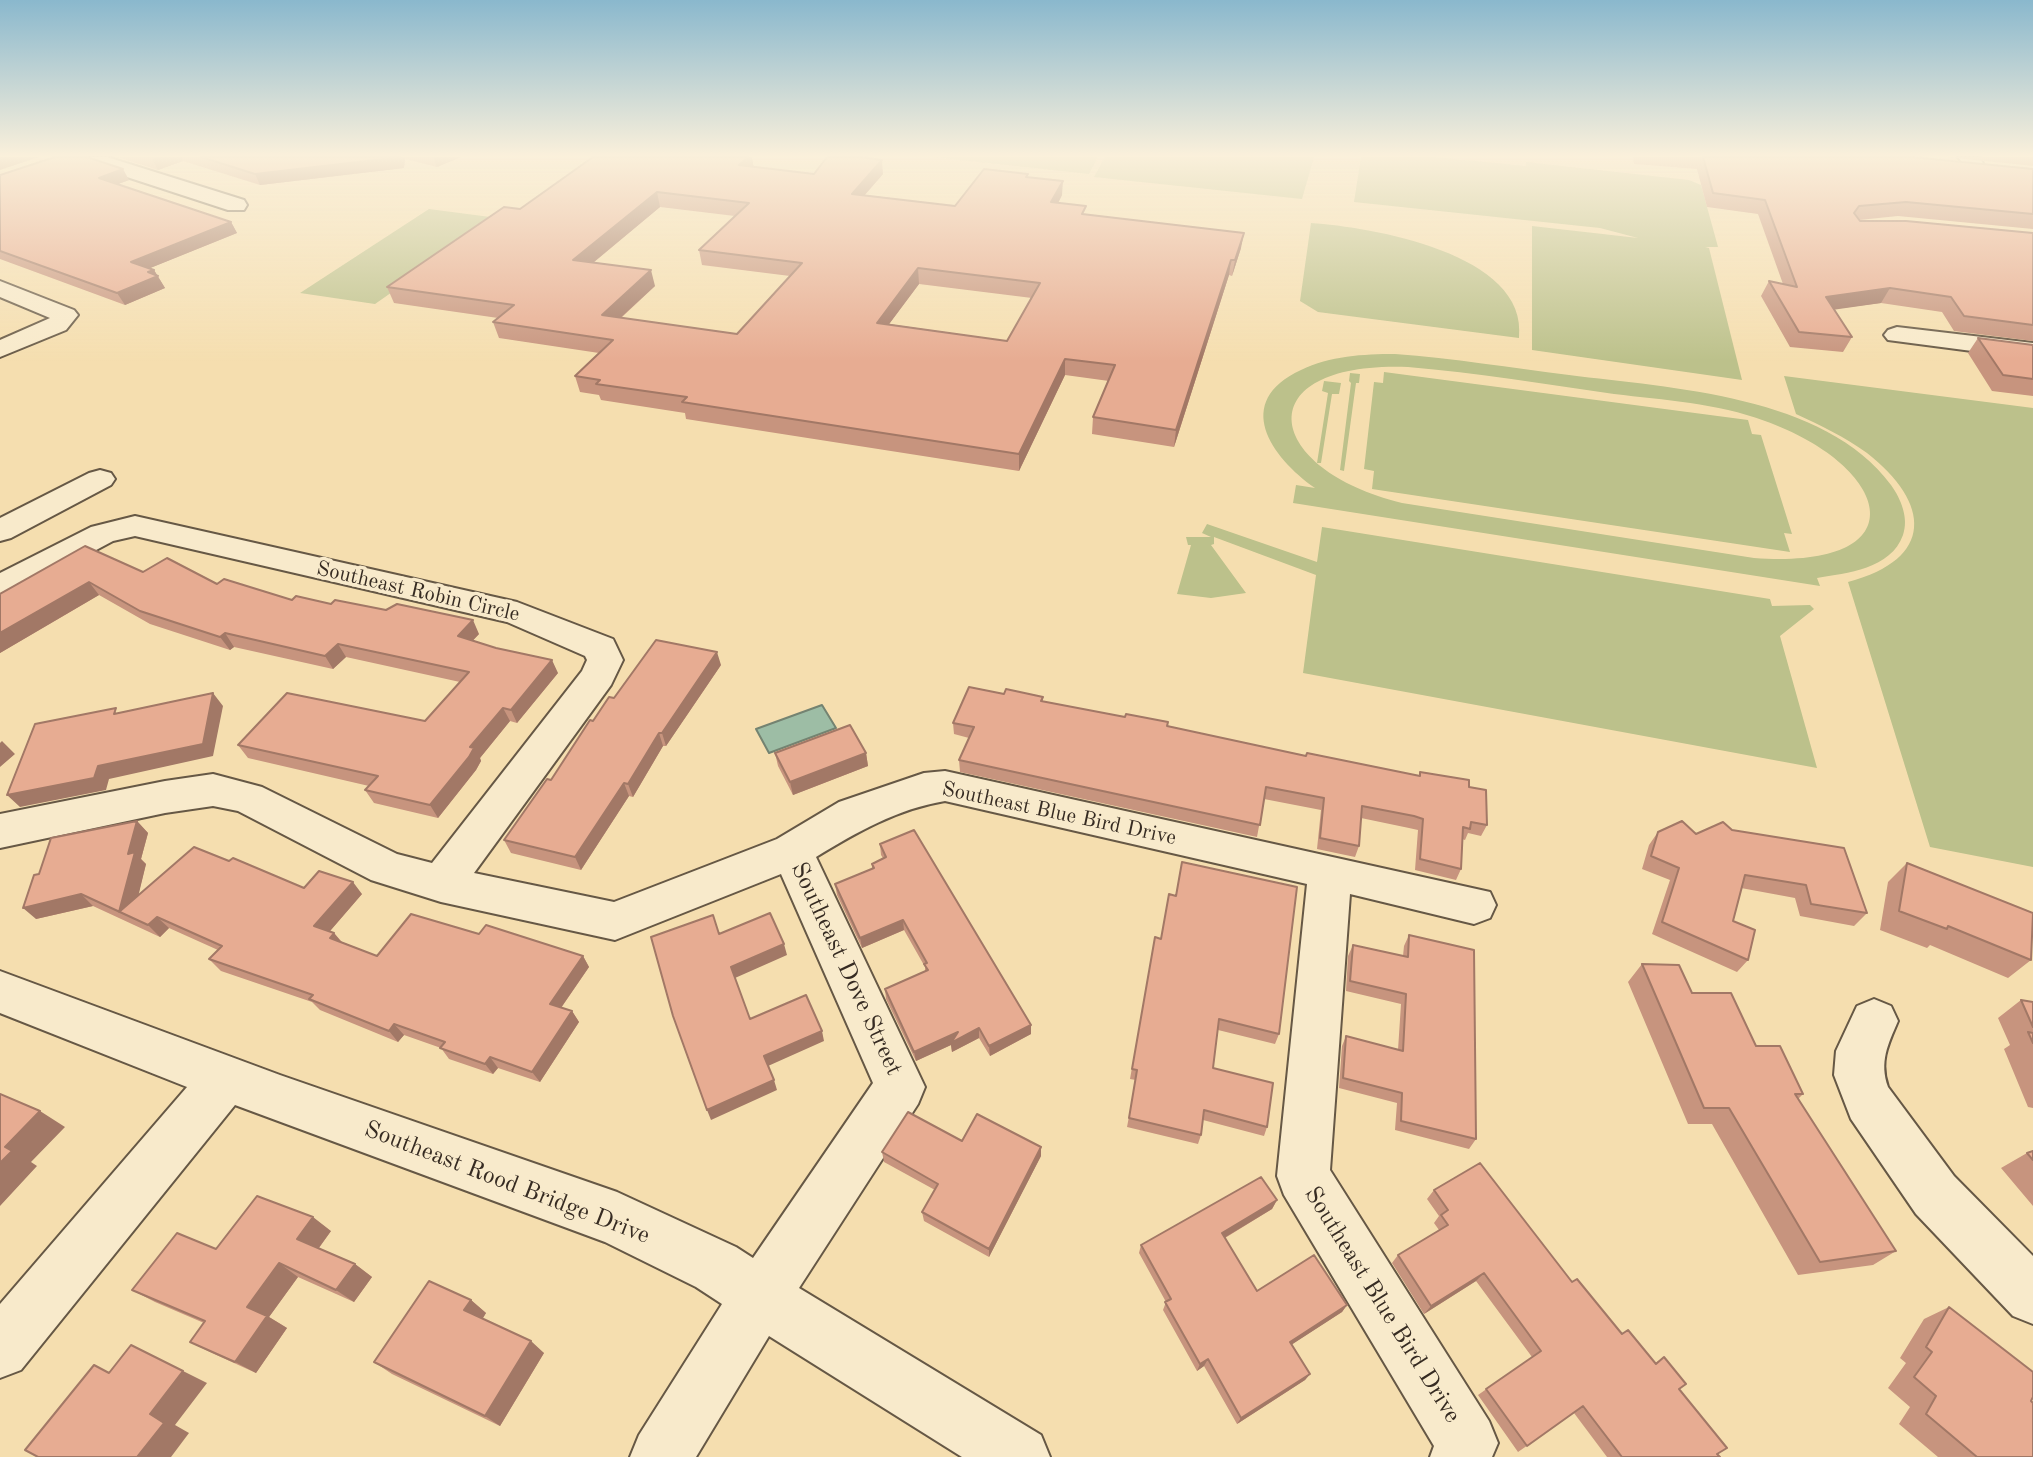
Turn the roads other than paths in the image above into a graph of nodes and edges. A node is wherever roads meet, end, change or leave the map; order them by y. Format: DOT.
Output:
graph roads {
  1 [pos="0,288"];
  2 [pos="1897,335"];
  3 [pos="0,349"];
  4 [pos="2033,351"];
  5 [pos="100,478"];
  6 [pos="0,531"];
  7 [pos="0,587"];
  8 [pos="0,831"];
  9 [pos="792,851"];
  10 [pos="1330,872"];
  11 [pos="442,884"];
  12 [pos="1474,905"];
  13 [pos="0,992"];
  14 [pos="1874,1021"];
  15 [pos="226,1078"];
  16 [pos="2033,1296"];
  17 [pos="760,1297"];
  18 [pos="0,1349"];
  19 [pos="1469,1452"];
  20 [pos="662,1457"];
  21 [pos="1019,1457"];
  1 -- 3 [label="street"];
  2 -- 4 [label="street"];
  5 -- 6 [label="street"];
  7 -- 11 [label="street, Southeast Robin Circle"];
  8 -- 11 [label="street, Southeast Blue Bird Drive"];
  9 -- 10 [label="street, Southeast Blue Bird Drive"];
  9 -- 11 [label="street, Southeast Blue Bird Drive"];
  9 -- 17 [label="street, Southeast Dove Street"];
  10 -- 12 [label="street, Southeast Blue Bird Drive"];
  10 -- 19 [label="street, Southeast Blue Bird Drive"];
  13 -- 15 [label="street, Southeast Rood Bridge Drive"];
  14 -- 16 [label="street"];
  15 -- 17 [label="street, Southeast Rood Bridge Drive"];
  15 -- 18 [label="street"];
  17 -- 20 [label="street"];
  17 -- 21 [label="street, Southeast Rood Bridge Drive"];
}
